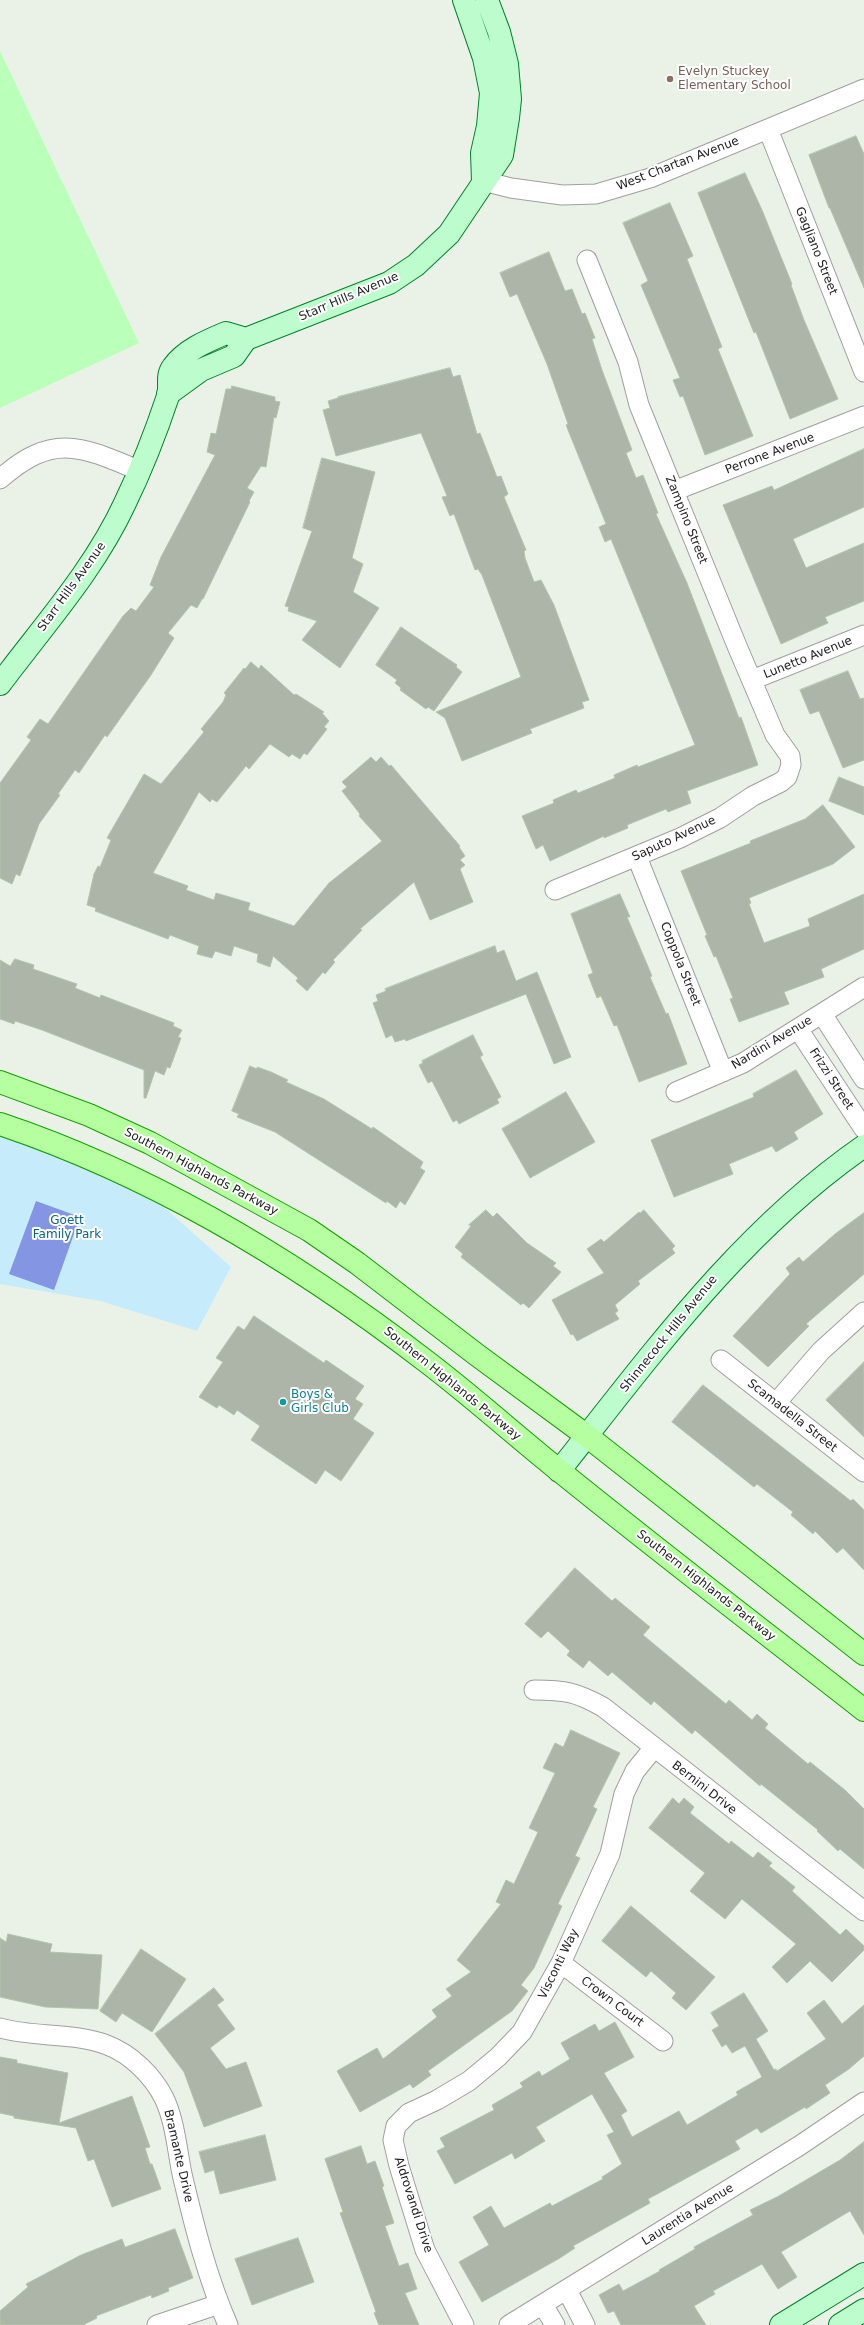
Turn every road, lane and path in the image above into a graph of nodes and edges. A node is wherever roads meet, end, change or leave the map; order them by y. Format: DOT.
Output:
graph roads {
  1 [pos="464,0"];
  2 [pos="487,0"];
  3 [pos="864,89"];
  4 [pos="768,129"];
  5 [pos="483,181"];
  6 [pos="587,260"];
  7 [pos="864,372"];
  8 [pos="864,416"];
  9 [pos="140,471"];
  10 [pos="0,479"];
  11 [pos="674,491"];
  12 [pos="864,635"];
  13 [pos="752,680"];
  14 [pos="0,684"];
  15 [pos="787,777"];
  16 [pos="637,857"];
  17 [pos="555,890"];
  18 [pos="864,987"];
  19 [pos="822,1014"];
  20 [pos="798,1029"];
  21 [pos="723,1072"];
  22 [pos="864,1079"];
  23 [pos="0,1082"];
  24 [pos="676,1092"];
  25 [pos="0,1124"];
  26 [pos="864,1130"];
  27 [pos="864,1146"];
  28 [pos="864,1312"];
  29 [pos="721,1360"];
  30 [pos="776,1403"];
  31 [pos="587,1436"];
  32 [pos="559,1471"];
  33 [pos="864,1472"];
  34 [pos="864,1654"];
  35 [pos="534,1690"];
  36 [pos="864,1710"];
  37 [pos="653,1749"];
  38 [pos="864,1911"];
  39 [pos="561,1963"];
  40 [pos="0,2028"];
  41 [pos="663,2041"];
  42 [pos="864,2102"];
  43 [pos="396,2126"];
  44 [pos="864,2274"];
  45 [pos="567,2290"];
  46 [pos="219,2304"];
  47 [pos="543,2305"];
  48 [pos="864,2310"];
  49 [pos="157,2325"];
  50 [pos="228,2325"];
  51 [pos="464,2325"];
  52 [pos="509,2325"];
  53 [pos="555,2325"];
  54 [pos="585,2325"];
  55 [pos="780,2325"];
  56 [pos="840,2325"];
  1 -- 5 [label="street"];
  2 -- 5 [label="street, Starr Hills Avenue"];
  3 -- 4 [label="street, West Chartan Avenue"];
  4 -- 5 [label="street, West Chartan Avenue"];
  4 -- 7 [label="street, Gagliano Street"];
  5 -- 9 [label="street, Starr Hills Avenue"];
  6 -- 11 [label="street, Zampino Street"];
  8 -- 11 [label="street, Perrone Avenue"];
  9 -- 10 [label="street"];
  9 -- 14 [label="street, Starr Hills Avenue"];
  11 -- 13 [label="street, Zampino Street"];
  12 -- 13 [label="street, Lunetto Avenue"];
  13 -- 15 [label="street, Zampino Street"];
  15 -- 16 [label="street, Saputo Avenue"];
  16 -- 17 [label="street, Saputo Avenue"];
  16 -- 21 [label="street, Coppola Street"];
  18 -- 19 [label="street, Nardini Avenue"];
  19 -- 20 [label="street, Nardini Avenue"];
  19 -- 22 [label="street"];
  20 -- 21 [label="street, Nardini Avenue"];
  20 -- 26 [label="street, Frizzi Street"];
  21 -- 24 [label="street, Nardini Avenue"];
  23 -- 31 [label="main road, Southern Highlands Parkway"];
  25 -- 32 [label="main road, Southern Highlands Parkway"];
  27 -- 31 [label="street, Shinnecock Hills Avenue"];
  28 -- 30 [label="street"];
  29 -- 30 [label="street, Scamadella Street"];
  30 -- 33 [label="street, Scamadella Street"];
  31 -- 32 [label="street, Shinnecock Hills Avenue"];
  31 -- 34 [label="main road, Southern Highlands Parkway"];
  32 -- 36 [label="main road, Southern Highlands Parkway"];
  35 -- 37 [label="street, Bernini Drive"];
  37 -- 38 [label="street, Bernini Drive"];
  37 -- 39 [label="street, Visconti Way"];
  39 -- 41 [label="street, Crown Court"];
  39 -- 43 [label="street, Visconti Way"];
  40 -- 46 [label="street, Bramante Drive"];
  42 -- 45 [label="street, Laurentia Avenue"];
  43 -- 51 [label="street, Aldrovandi Drive"];
  44 -- 55 [label="street"];
  45 -- 47 [label="street, Laurentia Avenue"];
  45 -- 54 [label="street"];
  46 -- 49 [label="street"];
  46 -- 50 [label="street, Bramante Drive"];
  47 -- 52 [label="street, Laurentia Avenue"];
  47 -- 53 [label="street"];
  48 -- 56 [label="street"];
}
